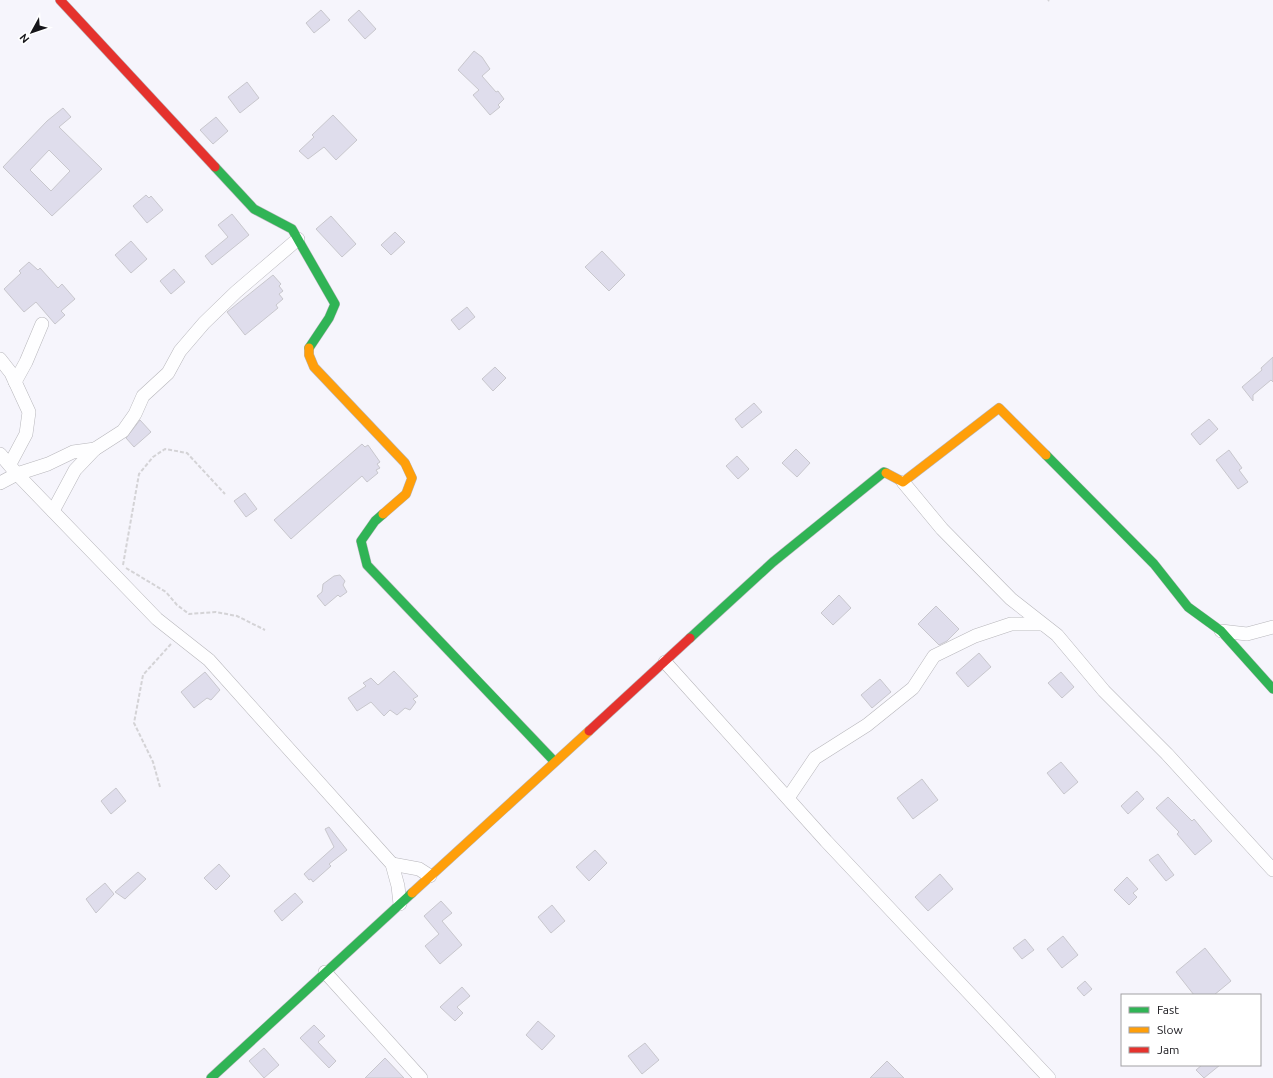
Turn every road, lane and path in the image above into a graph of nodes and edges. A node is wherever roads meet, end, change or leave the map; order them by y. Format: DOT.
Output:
graph roads {
  1 [pos="60,0"];
  2 [pos="298,239"];
  3 [pos="42,324"];
  4 [pos="0,359"];
  5 [pos="15,382"];
  6 [pos="95,449"];
  7 [pos="0,454"];
  8 [pos="13,469"];
  9 [pos="903,482"];
  10 [pos="0,483"];
  11 [pos="225,494"];
  12 [pos="53,511"];
  13 [pos="123,567"];
  14 [pos="124,585"];
  15 [pos="1042,624"];
  16 [pos="1273,627"];
  17 [pos="265,630"];
  18 [pos="1221,631"];
  19 [pos="178,635"];
  20 [pos="665,662"];
  21 [pos="1273,689"];
  22 [pos="554,761"];
  23 [pos="160,787"];
  24 [pos="788,798"];
  25 [pos="392,864"];
  26 [pos="1273,870"];
  27 [pos="430,876"];
  28 [pos="400,904"];
  29 [pos="325,972"];
  30 [pos="211,1078"];
  31 [pos="421,1078"];
  32 [pos="1049,1078"];
  1 -- 2 [label="street"];
  2 -- 6 [label="street"];
  2 -- 22 [label="street"];
  3 -- 5 [label="street"];
  4 -- 5 [label="street"];
  5 -- 8 [label="street"];
  6 -- 8 [label="street"];
  6 -- 12 [label="street"];
  7 -- 8 [label="street"];
  8 -- 10 [label="street"];
  8 -- 12 [label="street"];
  9 -- 15 [label="street"];
  9 -- 18 [label="street"];
  9 -- 20 [label="street"];
  11 -- 13 [label="path"];
  12 -- 14 [label="street"];
  13 -- 14 [label="path"];
  13 -- 17 [label="path"];
  14 -- 19 [label="street"];
  15 -- 24 [label="street"];
  15 -- 26 [label="street"];
  16 -- 18 [label="street"];
  18 -- 21 [label="street"];
  19 -- 23 [label="path"];
  19 -- 25 [label="street"];
  20 -- 22 [label="street"];
  20 -- 24 [label="street"];
  22 -- 27 [label="street"];
  24 -- 32 [label="street"];
  25 -- 27 [label="street"];
  25 -- 28 [label="street"];
  27 -- 28 [label="street"];
  28 -- 29 [label="street"];
  29 -- 30 [label="street"];
  29 -- 31 [label="street"];
}
